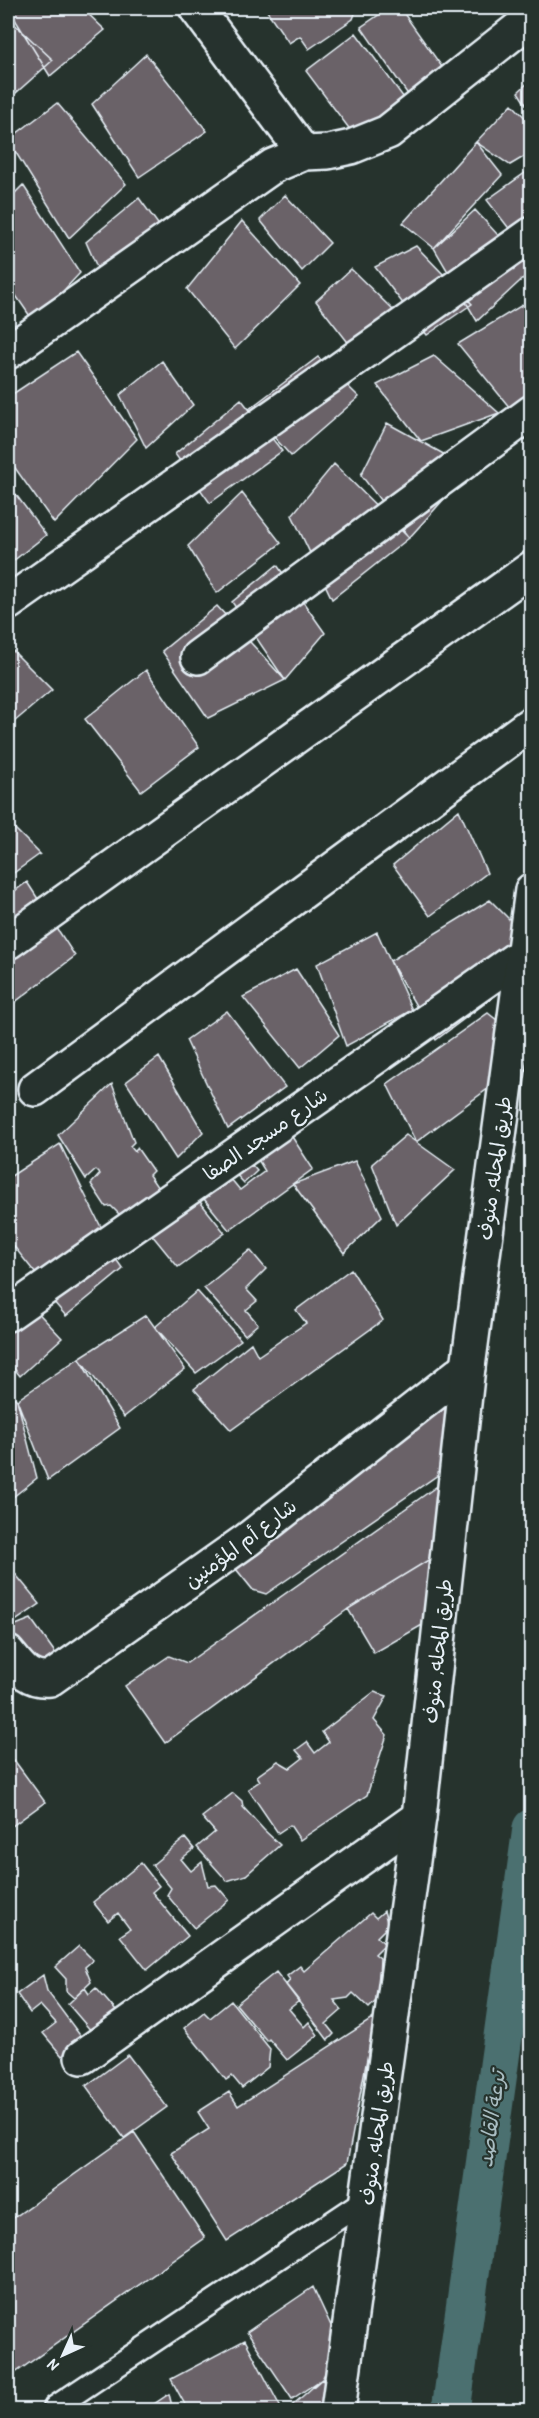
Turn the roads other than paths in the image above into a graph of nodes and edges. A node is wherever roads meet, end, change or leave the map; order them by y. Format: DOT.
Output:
graph roads {
  1 [pos="196,8"];
  2 [pos="531,18"];
  3 [pos="304,153"];
  4 [pos="531,234"];
  5 [pos="8,352"];
  6 [pos="531,412"];
  7 [pos="531,568"];
  8 [pos="8,603"];
  9 [pos="198,657"];
  10 [pos="531,723"];
  11 [pos="531,890"];
  12 [pos="8,942"];
  13 [pos="523,954"];
  14 [pos="35,1089"];
  15 [pos="8,1314"];
  16 [pos="468,1367"];
  17 [pos="8,1653"];
  18 [pos="419,1817"];
  19 [pos="82,2057"];
  20 [pos="367,2199"];
  21 [pos="55,2407"];
  22 [pos="339,2410"];
  1 -- 3 [label="street"];
  2 -- 3 [label="street"];
  3 -- 5 [label="street"];
  4 -- 8 [label="street"];
  6 -- 9 [label="street"];
  7 -- 12 [label="street"];
  10 -- 14 [label="street"];
  11 -- 13 [label="street, طريق المحله, منوف"];
  13 -- 15 [label="street, شارع مسجد الصفا"];
  13 -- 16 [label="street, طريق المحله, منوف"];
  16 -- 17 [label="street, شارع أم المؤمنين"];
  16 -- 18 [label="street, طريق المحله, منوف"];
  18 -- 19 [label="street"];
  18 -- 20 [label="street, طريق المحله, منوف"];
  20 -- 21 [label="lane"];
  20 -- 22 [label="street, طريق المحله, منوف"];
}
